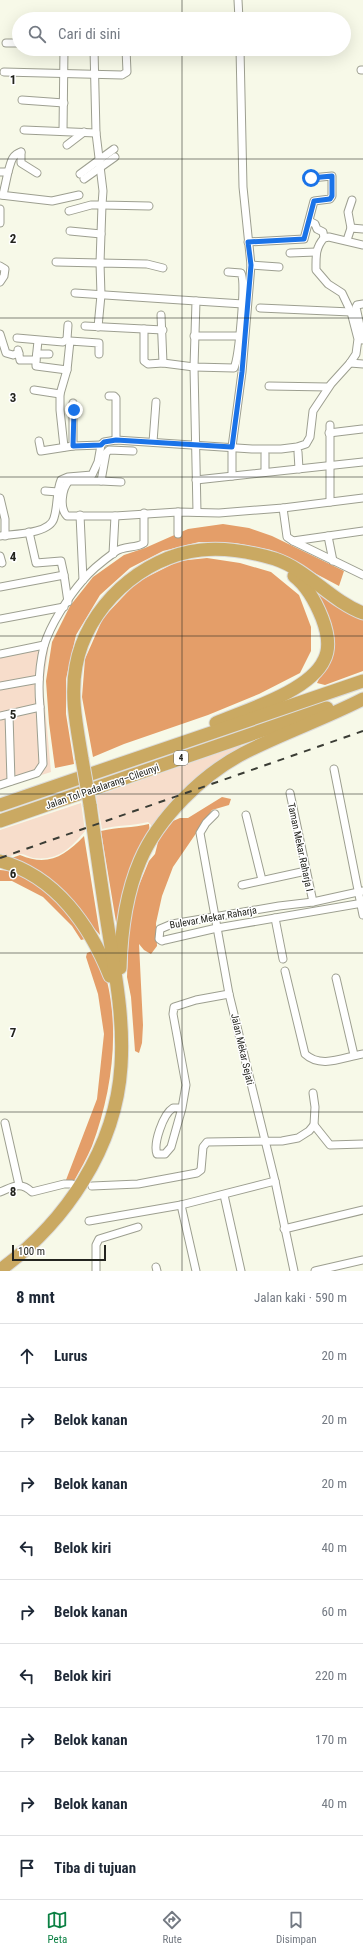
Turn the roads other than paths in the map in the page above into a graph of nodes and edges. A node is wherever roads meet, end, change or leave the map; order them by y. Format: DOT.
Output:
graph roads {
  1 [pos="238,0"];
  2 [pos="239,12"];
  3 [pos="6,43"];
  4 [pos="12,43"];
  5 [pos="64,56"];
  6 [pos="94,56"];
  7 [pos="126,56"];
  8 [pos="240,56"];
  9 [pos="4,72"];
  10 [pos="64,74"];
  11 [pos="94,74"];
  12 [pos="22,100"];
  13 [pos="64,103"];
  14 [pos="24,130"];
  15 [pos="63,131"];
  16 [pos="84,132"];
  17 [pos="96,134"];
  18 [pos="67,145"];
  19 [pos="114,149"];
  20 [pos="115,157"];
  21 [pos="99,159"];
  22 [pos="100,168"];
  23 [pos="0,172"];
  24 [pos="8,172"];
  25 [pos="37,173"];
  26 [pos="311,178"];
  27 [pos="1,195"];
  28 [pos="80,195"];
  29 [pos="352,200"];
  30 [pos="102,205"];
  31 [pos="149,206"];
  32 [pos="0,209"];
  33 [pos="68,211"];
  34 [pos="310,222"];
  35 [pos="0,223"];
  36 [pos="351,228"];
  37 [pos="363,229"];
  38 [pos="70,231"];
  39 [pos="101,234"];
  40 [pos="324,238"];
  41 [pos="347,240"];
  42 [pos="248,242"];
  43 [pos="363,245"];
  44 [pos="316,252"];
  45 [pos="290,253"];
  46 [pos="56,262"];
  47 [pos="100,263"];
  48 [pos="251,265"];
  49 [pos="0,266"];
  50 [pos="279,267"];
  51 [pos="163,268"];
  52 [pos="228,272"];
  53 [pos="0,282"];
  54 [pos="75,293"];
  55 [pos="101,295"];
  56 [pos="196,301"];
  57 [pos="243,304"];
  58 [pos="363,304"];
  59 [pos="260,308"];
  60 [pos="351,312"];
  61 [pos="161,315"];
  62 [pos="68,325"];
  63 [pos="85,326"];
  64 [pos="98,327"];
  65 [pos="144,329"];
  66 [pos="163,330"];
  67 [pos="362,331"];
  68 [pos="0,334"];
  69 [pos="194,336"];
  70 [pos="239,336"];
  71 [pos="17,338"];
  72 [pos="363,340"];
  73 [pos="38,341"];
  74 [pos="1,345"];
  75 [pos="49,354"];
  76 [pos="99,354"];
  77 [pos="37,357"];
  78 [pos="163,363"];
  79 [pos="350,364"];
  80 [pos="363,364"];
  81 [pos="194,368"];
  82 [pos="67,370"];
  83 [pos="269,386"];
  84 [pos="328,387"];
  85 [pos="34,390"];
  86 [pos="60,394"];
  87 [pos="109,396"];
  88 [pos="156,402"];
  89 [pos="73,403"];
  90 [pos="330,425"];
  91 [pos="362,429"];
  92 [pos="329,433"];
  93 [pos="116,440"];
  94 [pos="39,442"];
  95 [pos="153,442"];
  96 [pos="101,445"];
  97 [pos="73,446"];
  98 [pos="196,446"];
  99 [pos="64,447"];
  100 [pos="232,447"];
  101 [pos="133,451"];
  102 [pos="298,452"];
  103 [pos="265,454"];
  104 [pos="363,462"];
  105 [pos="330,465"];
  106 [pos="299,469"];
  107 [pos="265,472"];
  108 [pos="232,476"];
  109 [pos="196,480"];
  110 [pos="101,481"];
  111 [pos="121,482"];
  112 [pos="45,492"];
  113 [pos="58,492"];
  114 [pos="0,498"];
  115 [pos="363,498"];
  116 [pos="330,502"];
  117 [pos="283,508"];
  118 [pos="178,512"];
  119 [pos="197,512"];
  120 [pos="144,513"];
  121 [pos="80,515"];
  122 [pos="114,516"];
  123 [pos="363,531"];
  124 [pos="29,532"];
  125 [pos="178,534"];
  126 [pos="2,536"];
  127 [pos="328,536"];
  128 [pos="363,536"];
  129 [pos="293,541"];
  130 [pos="113,554"];
  131 [pos="262,556"];
  132 [pos="333,561"];
  133 [pos="64,575"];
  134 [pos="363,575"];
  135 [pos="83,580"];
  136 [pos="0,587"];
  137 [pos="66,605"];
  138 [pos="363,612"];
  139 [pos="0,619"];
  140 [pos="44,645"];
  141 [pos="0,654"];
  142 [pos="39,678"];
  143 [pos="363,681"];
  144 [pos="0,686"];
  145 [pos="363,696"];
  146 [pos="363,700"];
  147 [pos="40,707"];
  148 [pos="9,714"];
  149 [pos="0,716"];
  150 [pos="156,751"];
  151 [pos="334,769"];
  152 [pos="11,781"];
  153 [pos="0,785"];
  154 [pos="290,793"];
  155 [pos="0,805"];
  156 [pos="215,814"];
  157 [pos="246,815"];
  158 [pos="0,821"];
  159 [pos="0,861"];
  160 [pos="306,871"];
  161 [pos="262,880"];
  162 [pos="242,885"];
  163 [pos="360,891"];
  164 [pos="313,902"];
  165 [pos="362,904"];
  166 [pos="215,914"];
  167 [pos="363,914"];
  168 [pos="275,918"];
  169 [pos="217,928"];
  170 [pos="283,959"];
  171 [pos="285,971"];
  172 [pos="336,978"];
  173 [pos="229,994"];
  174 [pos="119,998"];
  175 [pos="363,1054"];
  176 [pos="354,1055"];
  177 [pos="313,1093"];
  178 [pos="182,1108"];
  179 [pos="5,1124"];
  180 [pos="314,1125"];
  181 [pos="265,1140"];
  182 [pos="363,1144"];
  183 [pos="275,1181"];
  184 [pos="72,1184"];
  185 [pos="20,1185"];
  186 [pos="92,1186"];
  187 [pos="0,1192"];
  188 [pos="224,1195"];
  189 [pos="181,1205"];
  190 [pos="363,1210"];
  191 [pos="89,1221"];
  192 [pos="138,1227"];
  193 [pos="284,1229"];
  194 [pos="363,1260"];
  195 [pos="0,1270"];
  196 [pos="96,1271"];
  197 [pos="196,1271"];
  198 [pos="241,1271"];
  199 [pos="294,1271"];
  200 [pos="315,1271"];
  1 -- 2 [label="street"];
  3 -- 4 [label="street"];
  5 -- 10 [label="street"];
  6 -- 11 [label="street"];
  7 -- 11 [label="street"];
  8 -- 42 [label="street"];
  9 -- 10 [label="street"];
  10 -- 11 [label="street"];
  10 -- 13 [label="street"];
  11 -- 17 [label="street"];
  12 -- 13 [label="street"];
  13 -- 15 [label="street"];
  14 -- 15 [label="street"];
  15 -- 16 [label="street"];
  16 -- 17 [label="street"];
  16 -- 18 [label="street"];
  17 -- 21 [label="street"];
  19 -- 21 [label="street"];
  20 -- 22 [label="street"];
  21 -- 22 [label="street"];
  21 -- 22 [label="street"];
  22 -- 30 [label="street"];
  23 -- 24 [label="street"];
  24 -- 25 [label="street"];
  24 -- 27 [label="street"];
  26 -- 34 [label="street"];
  27 -- 28 [label="street"];
  29 -- 36 [label="street"];
  30 -- 31 [label="street"];
  30 -- 33 [label="street"];
  30 -- 39 [label="street"];
  32 -- 35 [label="street"];
  34 -- 40 [label="street"];
  34 -- 42 [label="street"];
  36 -- 37 [label="street"];
  36 -- 41 [label="street"];
  38 -- 39 [label="street"];
  39 -- 47 [label="street"];
  40 -- 41 [label="street"];
  40 -- 44 [label="street"];
  41 -- 43 [label="street"];
  42 -- 48 [label="street"];
  44 -- 45 [label="street"];
  44 -- 60 [label="street"];
  46 -- 47 [label="street"];
  47 -- 51 [label="street"];
  47 -- 55 [label="street"];
  48 -- 50 [label="street"];
  48 -- 100 [label="street"];
  49 -- 53 [label="street"];
  52 -- 57 [label="street"];
  54 -- 55 [label="street"];
  55 -- 56 [label="street"];
  55 -- 64 [label="street"];
  56 -- 57 [label="street"];
  56 -- 69 [label="street"];
  57 -- 70 [label="street"];
  58 -- 67 [label="street"];
  59 -- 60 [label="street"];
  60 -- 79 [label="street"];
  61 -- 66 [label="street"];
  62 -- 73 [label="street"];
  63 -- 64 [label="street"];
  64 -- 65 [label="street"];
  65 -- 66 [label="street"];
  65 -- 78 [label="street"];
  66 -- 78 [label="street"];
  67 -- 72 [label="street"];
  68 -- 74 [label="street"];
  69 -- 70 [label="street"];
  69 -- 81 [label="street"];
  70 -- 81 [label="street"];
  71 -- 73 [label="street"];
  73 -- 77 [label="street"];
  74 -- 77 [label="street"];
  75 -- 77 [label="street"];
  76 -- 82 [label="street"];
  77 -- 82 [label="street"];
  78 -- 81 [label="street"];
  79 -- 80 [label="street"];
  79 -- 84 [label="street"];
  81 -- 98 [label="street"];
  82 -- 86 [label="street"];
  83 -- 84 [label="street"];
  84 -- 100 [label="street"];
  85 -- 86 [label="street"];
  86 -- 99 [label="street"];
  87 -- 93 [label="street"];
  88 -- 95 [label="street"];
  89 -- 97 [label="street"];
  90 -- 92 [label="street"];
  91 -- 92 [label="street"];
  92 -- 105 [label="street"];
  93 -- 95 [label="street"];
  93 -- 96 [label="street"];
  94 -- 99 [label="street"];
  95 -- 98 [label="street"];
  96 -- 97 [label="street"];
  96 -- 113 [label="street"];
  97 -- 99 [label="street"];
  98 -- 100 [label="street"];
  98 -- 109 [label="street"];
  100 -- 108 [label="street"];
  101 -- 110 [label="street"];
  102 -- 106 [label="street"];
  103 -- 107 [label="street"];
  104 -- 105 [label="street"];
  105 -- 106 [label="street"];
  105 -- 116 [label="street"];
  106 -- 107 [label="street"];
  107 -- 108 [label="street"];
  108 -- 109 [label="street"];
  109 -- 119 [label="street"];
  110 -- 111 [label="street"];
  110 -- 121 [label="street"];
  112 -- 113 [label="street"];
  113 -- 124 [label="street"];
  114 -- 126 [label="street"];
  115 -- 116 [label="street"];
  116 -- 117 [label="street"];
  117 -- 119 [label="street"];
  117 -- 129 [label="street"];
  118 -- 119 [label="street"];
  118 -- 120 [label="street"];
  118 -- 125 [label="street"];
  120 -- 122 [label="street"];
  120 -- 130 [label="street"];
  121 -- 122 [label="street"];
  121 -- 135 [label="street"];
  122 -- 130 [label="street"];
  123 -- 127 [label="street"];
  123 -- 128 [label="street"];
  124 -- 126 [label="street"];
  124 -- 133 [label="street"];
  127 -- 129 [label="street"];
  127 -- 132 [label="street"];
  129 -- 132 [label="street"];
  130 -- 135 [label="street"];
  131 -- 138 [label="highway"];
  131 -- 150 [label="highway"];
  131 -- 174 [label="highway, bridge"];
  132 -- 134 [label="street"];
  133 -- 136 [label="street"];
  133 -- 137 [label="street"];
  135 -- 137 [label="street"];
  137 -- 139 [label="street"];
  137 -- 140 [label="street"];
  140 -- 141 [label="street"];
  140 -- 142 [label="street"];
  142 -- 144 [label="street"];
  142 -- 147 [label="street"];
  143 -- 150 [label="highway, Jalan Tol Padalarang–Cileunyi / 4"];
  145 -- 158 [label="highway, Jalan Tol Padalarang–Cileunyi / 4"];
  146 -- 174 [label="highway"];
  147 -- 148 [label="street"];
  147 -- 152 [label="street"];
  148 -- 149 [label="street"];
  148 -- 152 [label="street"];
  150 -- 155 [label="highway, Jalan Tol Padalarang–Cileunyi / 4"];
  151 -- 163 [label="street"];
  152 -- 153 [label="street"];
  154 -- 160 [label="street, Taman Mekar Raharja I"];
  156 -- 166 [label="street, Jalan Mekar Sejati"];
  157 -- 161 [label="street"];
  159 -- 174 [label="highway"];
  160 -- 161 [label="street"];
  160 -- 164 [label="street, Taman Mekar Raharja I"];
  161 -- 162 [label="street"];
  163 -- 164 [label="street, Bulevar Mekar Raharja"];
  163 -- 165 [label="street"];
  164 -- 166 [label="street, Bulevar Mekar Raharja"];
  165 -- 167 [label="street"];
  165 -- 168 [label="street, Bulevar Mekar Raharja"];
  166 -- 169 [label="street, Jalan Mekar Sejati"];
  166 -- 169 [label="street, Bulevar Mekar Raharja"];
  168 -- 169 [label="street, Bulevar Mekar Raharja"];
  168 -- 170 [label="street"];
  169 -- 173 [label="street, Jalan Mekar Sejati"];
  171 -- 176 [label="street"];
  172 -- 176 [label="street"];
  173 -- 178 [label="street"];
  173 -- 181 [label="street, Jalan Mekar Sejati"];
  174 -- 195 [label="highway"];
  175 -- 176 [label="street"];
  177 -- 180 [label="street"];
  178 -- 178 [label="street"];
  179 -- 185 [label="street"];
  180 -- 181 [label="street"];
  180 -- 182 [label="street"];
  181 -- 183 [label="street, Jalan Mekar Sejati"];
  181 -- 186 [label="street"];
  183 -- 188 [label="street"];
  183 -- 193 [label="street, Jalan Mekar Sejati"];
  184 -- 185 [label="street"];
  185 -- 187 [label="street"];
  188 -- 189 [label="street"];
  188 -- 198 [label="street"];
  189 -- 191 [label="street"];
  189 -- 197 [label="street"];
  190 -- 193 [label="street"];
  192 -- 196 [label="street"];
  193 -- 199 [label="street, Jalan Mekar Sejati"];
  194 -- 200 [label="street"];
}
